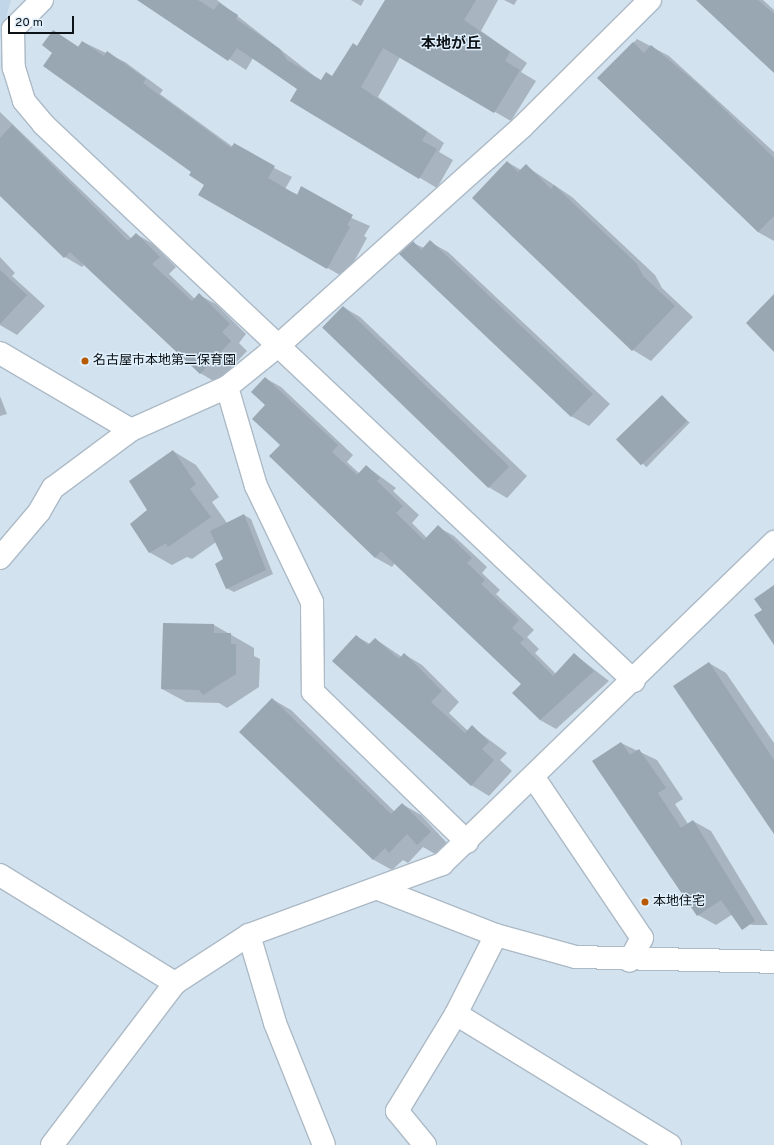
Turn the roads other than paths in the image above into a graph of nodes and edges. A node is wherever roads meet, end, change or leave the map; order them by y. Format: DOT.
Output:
graph roads {
  1 [pos="42,0"];
  2 [pos="650,0"];
  3 [pos="7,70"];
  4 [pos="279,345"];
  5 [pos="0,353"];
  6 [pos="227,387"];
  7 [pos="131,430"];
  8 [pos="774,542"];
  9 [pos="0,558"];
  10 [pos="634,681"];
  11 [pos="534,778"];
  12 [pos="467,842"];
  13 [pos="0,875"];
  14 [pos="381,890"];
  15 [pos="249,935"];
  16 [pos="496,935"];
  17 [pos="629,961"];
  18 [pos="774,962"];
  19 [pos="175,983"];
  20 [pos="456,1014"];
  21 [pos="52,1145"];
  22 [pos="324,1145"];
  23 [pos="425,1145"];
  24 [pos="670,1145"];
  1 -- 3 [label="street"];
  2 -- 4 [label="street"];
  3 -- 4 [label="street"];
  4 -- 6 [label="street"];
  4 -- 10 [label="street"];
  5 -- 7 [label="street"];
  6 -- 7 [label="street"];
  6 -- 12 [label="street"];
  7 -- 9 [label="street"];
  8 -- 10 [label="street"];
  10 -- 11 [label="street"];
  11 -- 12 [label="street"];
  11 -- 17 [label="street"];
  12 -- 14 [label="street"];
  13 -- 19 [label="street"];
  14 -- 15 [label="street"];
  14 -- 16 [label="street"];
  15 -- 19 [label="street"];
  15 -- 22 [label="street"];
  16 -- 17 [label="street"];
  16 -- 20 [label="street"];
  17 -- 18 [label="street"];
  19 -- 21 [label="street"];
  20 -- 23 [label="street"];
  20 -- 24 [label="street"];
}
